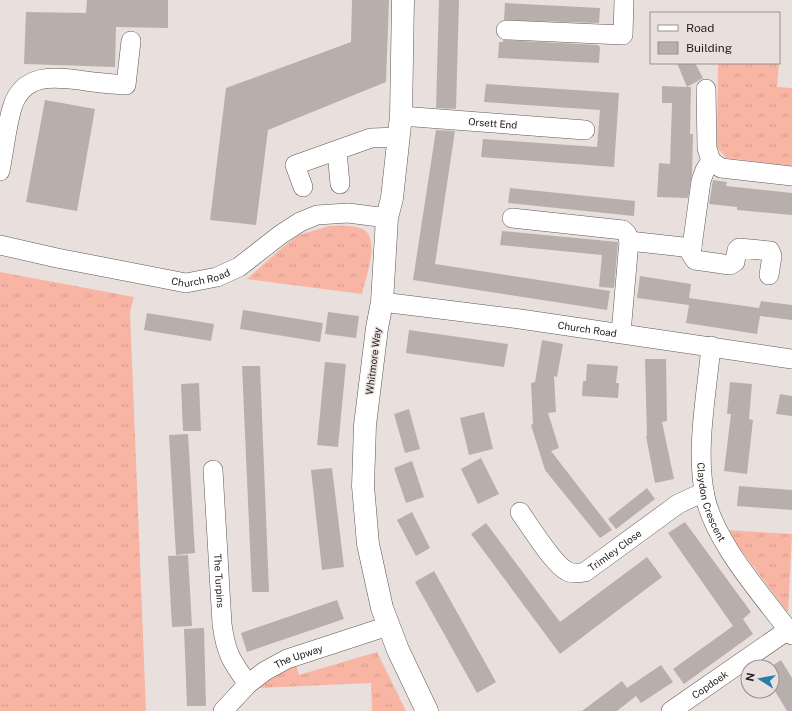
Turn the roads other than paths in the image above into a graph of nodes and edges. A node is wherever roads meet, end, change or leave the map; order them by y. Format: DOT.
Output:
graph roads {
  1 [pos="403,0"];
  2 [pos="624,0"];
  3 [pos="506,30"];
  4 [pos="131,41"];
  5 [pos="706,89"];
  6 [pos="400,116"];
  7 [pos="585,130"];
  8 [pos="399,137"];
  9 [pos="337,151"];
  10 [pos="711,161"];
  11 [pos="0,171"];
  12 [pos="792,176"];
  13 [pos="340,184"];
  14 [pos="303,187"];
  15 [pos="387,218"];
  16 [pos="512,218"];
  17 [pos="629,241"];
  18 [pos="0,245"];
  19 [pos="692,248"];
  20 [pos="769,275"];
  21 [pos="382,302"];
  22 [pos="621,333"];
  23 [pos="712,346"];
  24 [pos="792,358"];
  25 [pos="213,470"];
  26 [pos="704,492"];
  27 [pos="520,512"];
  28 [pos="388,626"];
  29 [pos="790,632"];
  30 [pos="248,684"];
  31 [pos="223,711"];
  32 [pos="427,711"];
  33 [pos="671,711"];
  1 -- 6 [label="street, Whitmore Way"];
  2 -- 3 [label="street"];
  4 -- 11 [label="street"];
  5 -- 10 [label="street"];
  6 -- 7 [label="street, Orsett End"];
  6 -- 8 [label="street, Whitmore Way"];
  8 -- 9 [label="street"];
  8 -- 15 [label="street, Whitmore Way"];
  9 -- 13 [label="street"];
  9 -- 14 [label="street"];
  10 -- 12 [label="street"];
  10 -- 19 [label="street"];
  15 -- 18 [label="street, Church Road"];
  15 -- 21 [label="street, Whitmore Way"];
  16 -- 17 [label="street"];
  17 -- 19 [label="street"];
  17 -- 22 [label="street"];
  19 -- 20 [label="street"];
  21 -- 22 [label="street, Church Road"];
  21 -- 28 [label="street, Whitmore Way"];
  22 -- 23 [label="street, Church Road"];
  23 -- 24 [label="street, Church Road"];
  23 -- 26 [label="street, Claydon Crescent"];
  25 -- 30 [label="street, The Turpins"];
  26 -- 27 [label="street, Trimley Close"];
  26 -- 29 [label="street, Claydon Crescent"];
  28 -- 30 [label="street, The Upway"];
  28 -- 32 [label="street, Whitmore Way"];
  29 -- 33 [label="street, Copdoek"];
  30 -- 31 [label="street, The Upway"];
}
